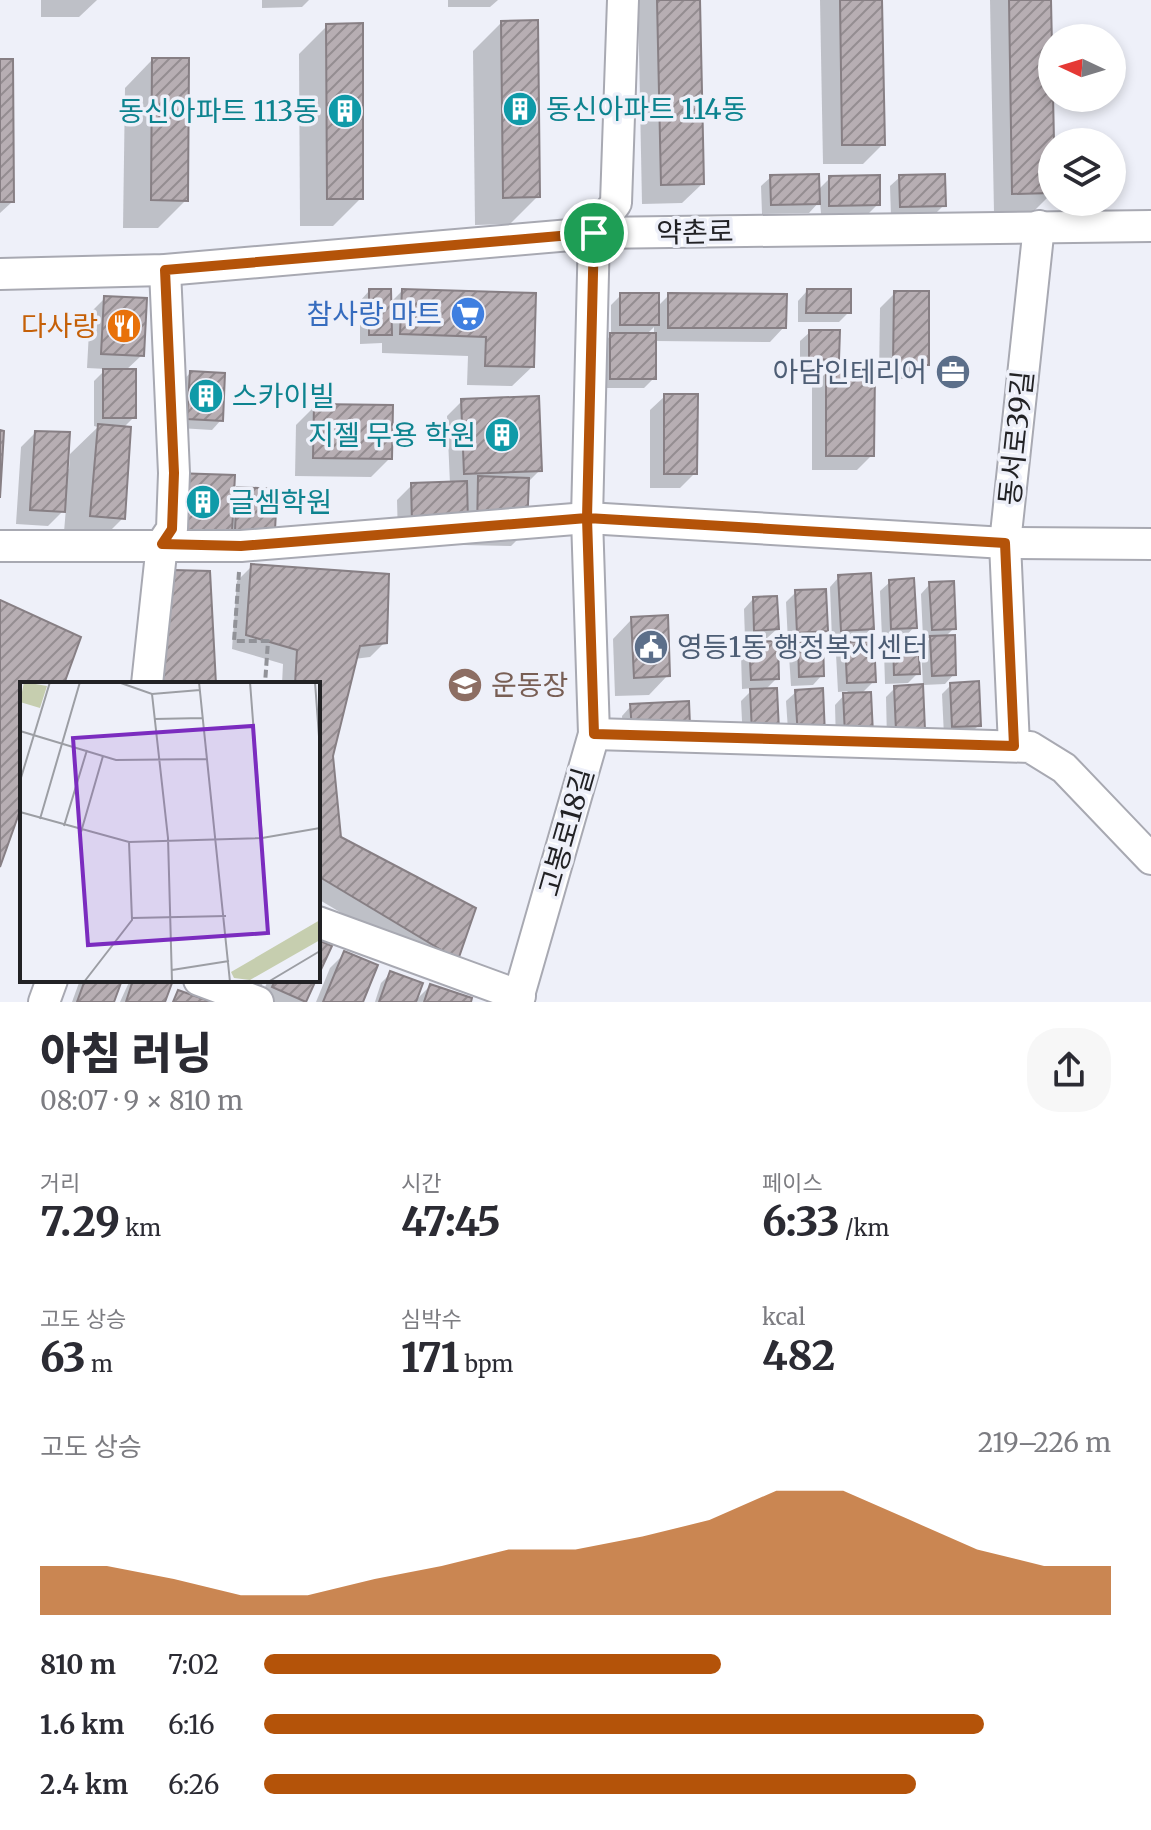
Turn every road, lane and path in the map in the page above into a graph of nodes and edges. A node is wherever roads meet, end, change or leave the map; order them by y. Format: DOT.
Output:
graph roads {
  1 [pos="623,0"];
  2 [pos="1039,226"];
  3 [pos="1151,226"];
  4 [pos="594,233"];
  5 [pos="165,270"];
  6 [pos="0,274"];
  7 [pos="587,518"];
  8 [pos="1005,543"];
  9 [pos="162,544"];
  10 [pos="1151,544"];
  11 [pos="0,546"];
  12 [pos="241,546"];
  13 [pos="147,682"];
  14 [pos="265,682"];
  15 [pos="594,734"];
  16 [pos="1014,746"];
  17 [pos="1151,859"];
  18 [pos="320,923"];
  19 [pos="51,982"];
  20 [pos="204,982"];
  21 [pos="518,999"];
  22 [pos="44,1002"];
  23 [pos="258,1002"];
  1 -- 4 [label="street"];
  2 -- 3 [label="street, 약촌로"];
  2 -- 4 [label="street, 약촌로"];
  2 -- 8 [label="street, 동서로39길"];
  4 -- 5 [label="street, 약촌로"];
  4 -- 7 [label="street, 고봉로18길"];
  5 -- 6 [label="street, 약촌로"];
  5 -- 9 [label="street"];
  7 -- 8 [label="street"];
  7 -- 12 [label="street"];
  7 -- 15 [label="street, 고봉로18길"];
  8 -- 10 [label="street"];
  8 -- 16 [label="street, 동서로39길"];
  9 -- 11 [label="street"];
  9 -- 12 [label="street"];
  9 -- 13 [label="street"];
  12 -- 14 [label="path"];
  15 -- 16 [label="street"];
  15 -- 21 [label="street, 고봉로18길"];
  16 -- 17 [label="street"];
  18 -- 21 [label="street, 고봉로18길"];
  19 -- 22 [label="street"];
  20 -- 23 [label="street"];
}
